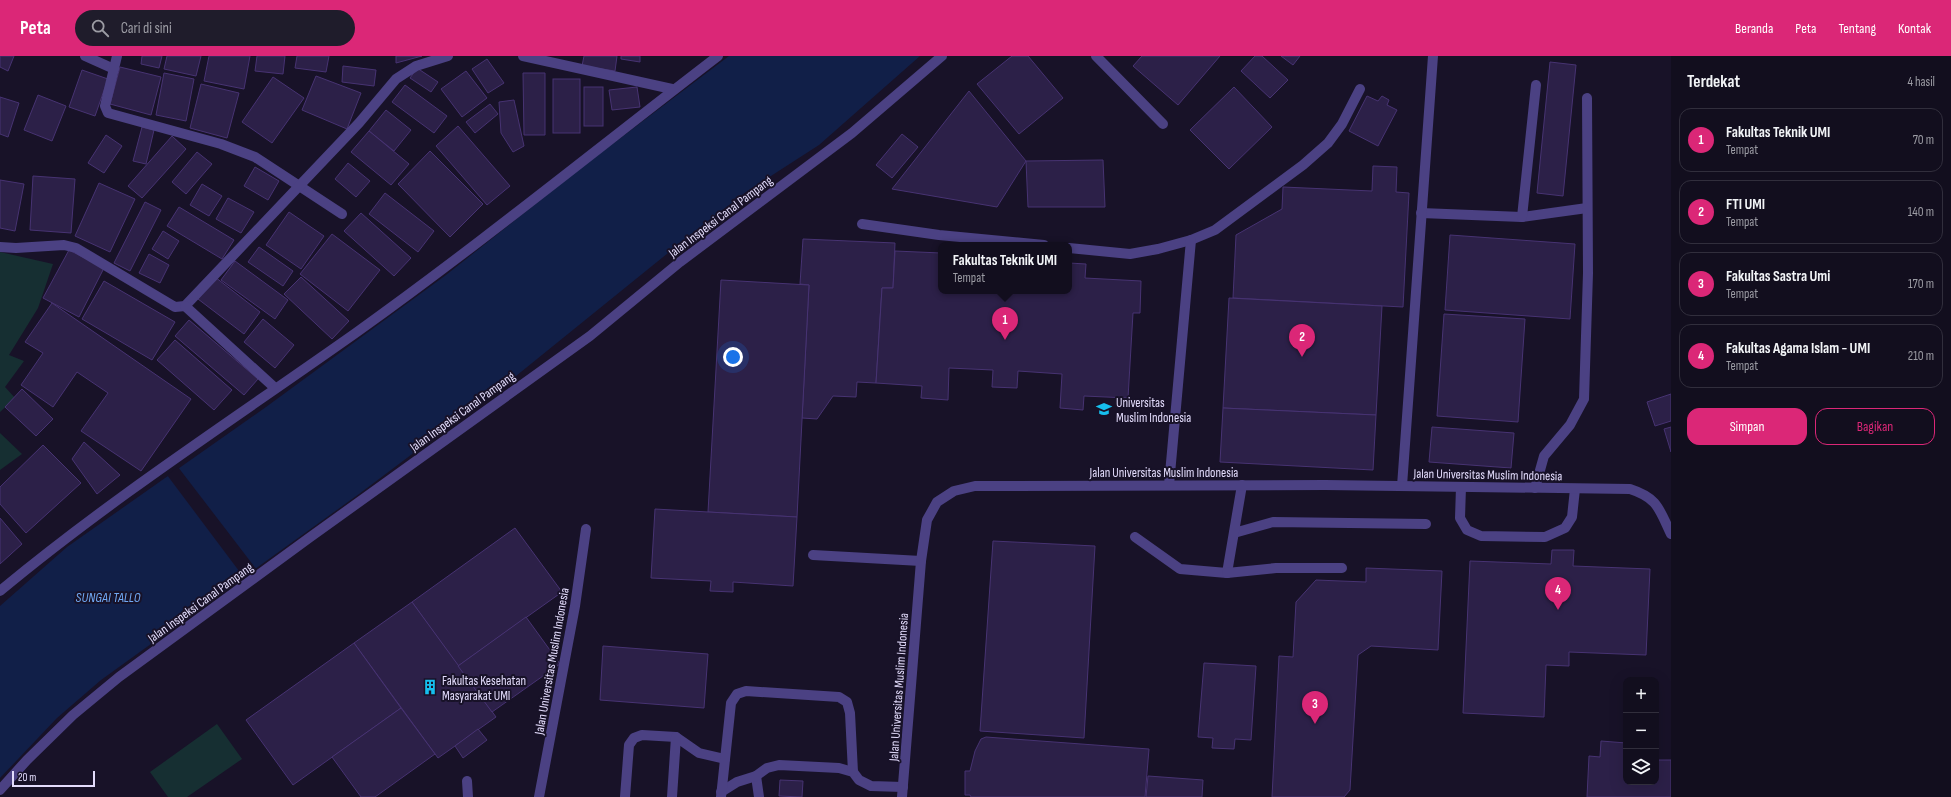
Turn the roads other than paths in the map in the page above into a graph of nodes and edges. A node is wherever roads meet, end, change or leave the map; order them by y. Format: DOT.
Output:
graph roads {
  1 [pos="85,56"];
  2 [pos="117,56"];
  3 [pos="448,56"];
  4 [pos="523,56"];
  5 [pos="718,56"];
  6 [pos="942,56"];
  7 [pos="1096,56"];
  8 [pos="1432,56"];
  9 [pos="114,69"];
  10 [pos="1536,85"];
  11 [pos="672,89"];
  12 [pos="1360,89"];
  13 [pos="1587,98"];
  14 [pos="1163,124"];
  15 [pos="300,186"];
  16 [pos="1587,208"];
  17 [pos="1421,213"];
  18 [pos="342,214"];
  19 [pos="1522,217"];
  20 [pos="862,224"];
  21 [pos="1191,240"];
  22 [pos="1015,242"];
  23 [pos="0,246"];
  24 [pos="1072,248"];
  25 [pos="185,306"];
  26 [pos="275,388"];
  27 [pos="1169,485"];
  28 [pos="1242,485"];
  29 [pos="1402,486"];
  30 [pos="1461,487"];
  31 [pos="1534,488"];
  32 [pos="1575,489"];
  33 [pos="1426,524"];
  34 [pos="586,530"];
  35 [pos="1234,533"];
  36 [pos="1671,534"];
  37 [pos="1135,537"];
  38 [pos="813,555"];
  39 [pos="921,561"];
  40 [pos="1342,568"];
  41 [pos="1227,573"];
  42 [pos="0,591"];
  43 [pos="676,737"];
  44 [pos="725,759"];
  45 [pos="853,772"];
  46 [pos="756,776"];
  47 [pos="467,781"];
  48 [pos="903,786"];
  49 [pos="0,790"];
  50 [pos="721,794"];
  51 [pos="468,797"];
  52 [pos="539,797"];
  53 [pos="625,797"];
  54 [pos="672,797"];
  55 [pos="759,797"];
  56 [pos="902,797"];
  1 -- 9 [label="street"];
  2 -- 9 [label="street"];
  3 -- 15 [label="street"];
  4 -- 11 [label="street"];
  5 -- 11 [label="street"];
  6 -- 49 [label="street, Jalan Inspeksi Canal Pampang"];
  7 -- 14 [label="street"];
  8 -- 17 [label="street"];
  9 -- 15 [label="street"];
  10 -- 19 [label="street"];
  11 -- 26 [label="street"];
  12 -- 21 [label="street"];
  13 -- 16 [label="street"];
  15 -- 18 [label="street"];
  15 -- 25 [label="street"];
  16 -- 19 [label="street"];
  16 -- 31 [label="street"];
  17 -- 19 [label="street"];
  17 -- 29 [label="street"];
  20 -- 22 [label="street"];
  21 -- 24 [label="street"];
  21 -- 27 [label="street"];
  23 -- 25 [label="street"];
  25 -- 26 [label="street"];
  26 -- 42 [label="street"];
  27 -- 28 [label="street, Jalan Universitas Muslim Indonesia"];
  27 -- 39 [label="street, Jalan Universitas Muslim Indonesia"];
  28 -- 29 [label="street, Jalan Universitas Muslim Indonesia"];
  28 -- 35 [label="street"];
  29 -- 30 [label="street, Jalan Universitas Muslim Indonesia"];
  30 -- 31 [label="street, Jalan Universitas Muslim Indonesia"];
  30 -- 32 [label="street"];
  31 -- 32 [label="street, Jalan Universitas Muslim Indonesia"];
  32 -- 36 [label="street, Jalan Universitas Muslim Indonesia"];
  33 -- 35 [label="street"];
  34 -- 52 [label="street, Jalan Universitas Muslim Indonesia"];
  35 -- 41 [label="street"];
  37 -- 41 [label="street"];
  38 -- 39 [label="street"];
  39 -- 48 [label="street, Jalan Universitas Muslim Indonesia"];
  40 -- 41 [label="street"];
  43 -- 44 [label="street"];
  43 -- 53 [label="street"];
  43 -- 54 [label="street"];
  44 -- 45 [label="street"];
  44 -- 50 [label="street"];
  45 -- 46 [label="street"];
  45 -- 48 [label="street"];
  46 -- 50 [label="street"];
  46 -- 55 [label="street"];
  47 -- 51 [label="street"];
  48 -- 56 [label="street, Jalan Universitas Muslim Indonesia"];
}
